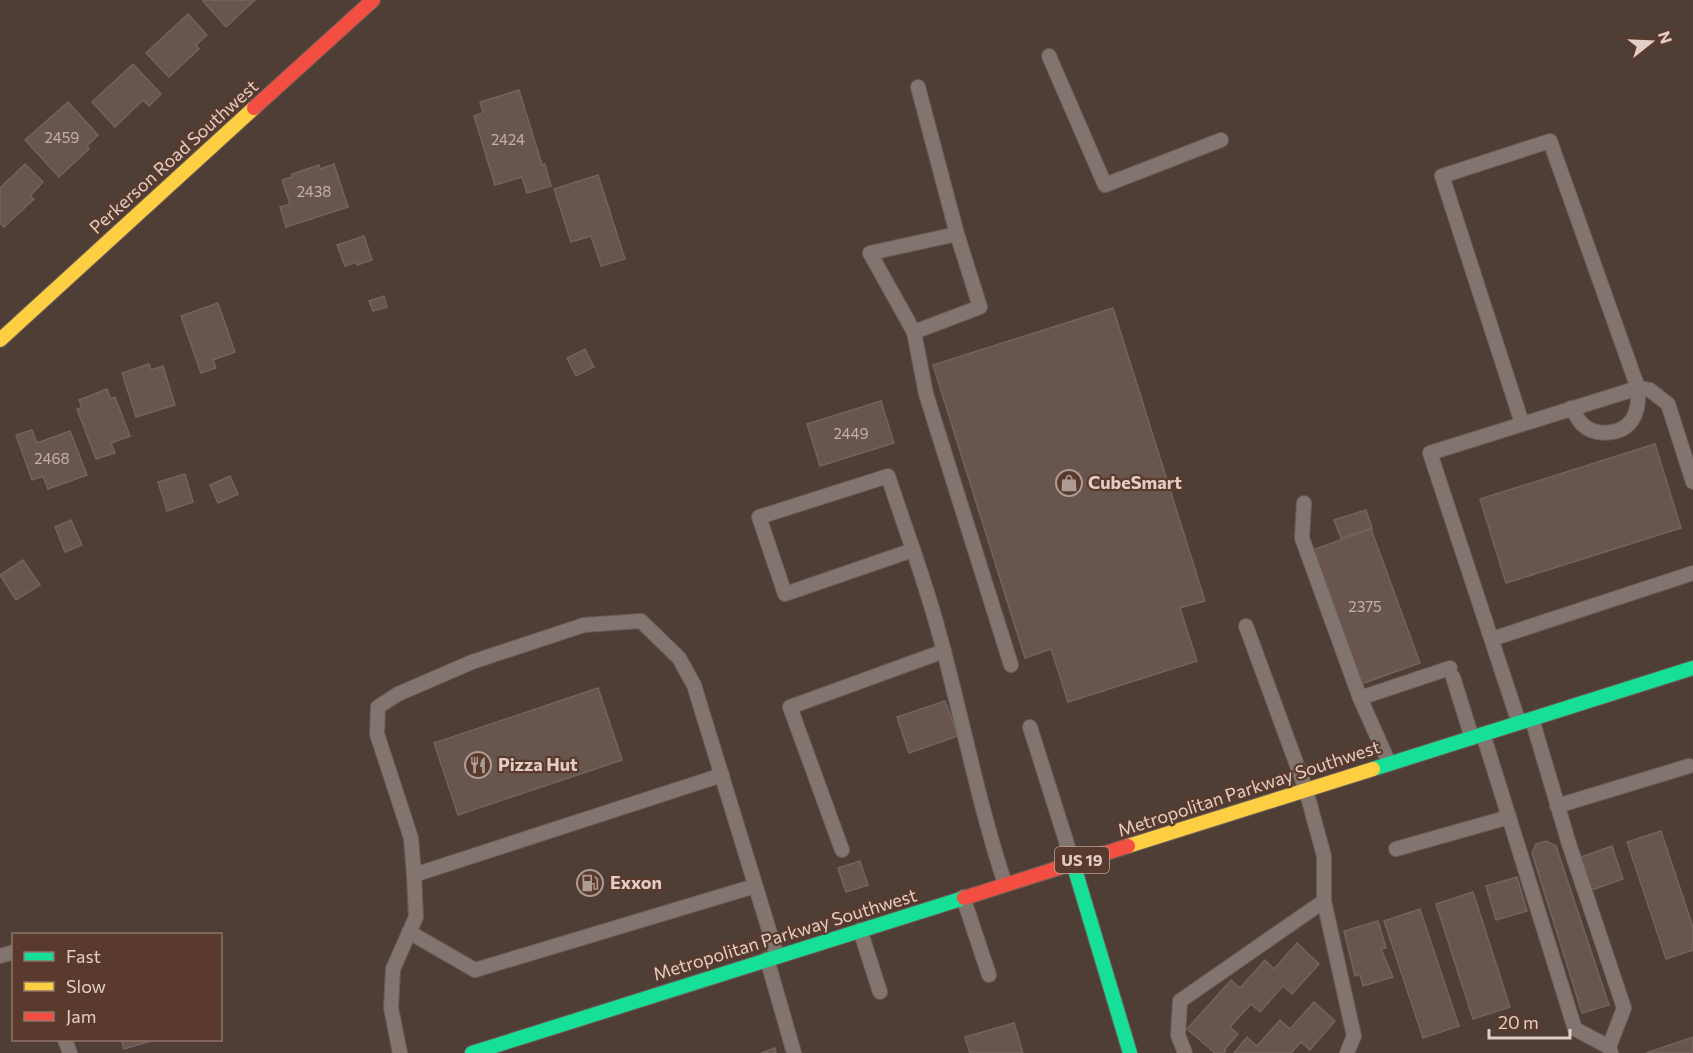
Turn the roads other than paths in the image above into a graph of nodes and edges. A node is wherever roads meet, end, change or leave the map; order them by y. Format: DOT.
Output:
graph roads {
  1 [pos="373,0"];
  2 [pos="1049,56"];
  3 [pos="918,87"];
  4 [pos="1221,140"];
  5 [pos="957,234"];
  6 [pos="914,332"];
  7 [pos="0,340"];
  8 [pos="1638,388"];
  9 [pos="1571,408"];
  10 [pos="1522,423"];
  11 [pos="1693,482"];
  12 [pos="1304,503"];
  13 [pos="913,550"];
  14 [pos="1693,573"];
  15 [pos="1246,626"];
  16 [pos="1492,639"];
  17 [pos="944,651"];
  18 [pos="1011,665"];
  19 [pos="1693,668"];
  20 [pos="1360,698"];
  21 [pos="1525,721"];
  22 [pos="1030,727"];
  23 [pos="1478,736"];
  24 [pos="1389,763"];
  25 [pos="1689,766"];
  26 [pos="722,775"];
  27 [pos="1306,790"];
  28 [pos="1557,806"];
  29 [pos="1509,817"];
  30 [pos="1396,849"];
  31 [pos="842,850"];
  32 [pos="1073,863"];
  33 [pos="414,875"];
  34 [pos="1005,884"];
  35 [pos="755,886"];
  36 [pos="963,897"];
  37 [pos="1324,901"];
  38 [pos="860,930"];
  39 [pos="410,932"];
  40 [pos="772,958"];
  41 [pos="989,975"];
  42 [pos="880,992"];
  43 [pos="1610,1050"];
  44 [pos="400,1053"];
  45 [pos="472,1053"];
  46 [pos="794,1053"];
  47 [pos="1130,1053"];
  48 [pos="1185,1053"];
  49 [pos="1347,1053"];
  1 -- 7 [label="main road, Perkerson Road Southwest"];
  2 -- 4 [label="lane"];
  3 -- 5 [label="lane"];
  5 -- 6 [label="lane"];
  5 -- 6 [label="lane"];
  6 -- 18 [label="lane"];
  8 -- 9 [label="lane"];
  8 -- 9 [label="lane"];
  8 -- 10 [label="lane"];
  8 -- 11 [label="lane"];
  9 -- 10 [label="lane"];
  10 -- 16 [label="lane"];
  12 -- 20 [label="lane"];
  13 -- 13 [label="lane"];
  13 -- 17 [label="lane"];
  14 -- 16 [label="lane"];
  15 -- 27 [label="lane"];
  16 -- 21 [label="lane"];
  17 -- 31 [label="lane"];
  17 -- 34 [label="lane"];
  19 -- 21 [label="main road, Metropolitan Parkway Southwest / US 19"];
  20 -- 23 [label="lane"];
  20 -- 24 [label="lane"];
  21 -- 23 [label="main road, Metropolitan Parkway Southwest / US 19"];
  21 -- 28 [label="lane"];
  22 -- 32 [label="lane"];
  23 -- 24 [label="main road, Metropolitan Parkway Southwest / US 19"];
  23 -- 29 [label="lane"];
  24 -- 27 [label="main road, Metropolitan Parkway Southwest / US 19"];
  25 -- 28 [label="lane"];
  26 -- 33 [label="lane"];
  26 -- 33 [label="lane"];
  26 -- 35 [label="lane"];
  27 -- 32 [label="main road, Metropolitan Parkway Southwest / US 19"];
  27 -- 37 [label="lane"];
  28 -- 43 [label="lane"];
  29 -- 30 [label="lane"];
  29 -- 43 [label="lane"];
  32 -- 34 [label="main road, Metropolitan Parkway Southwest / US 19"];
  32 -- 47 [label="main road"];
  33 -- 39 [label="lane"];
  34 -- 36 [label="main road, Metropolitan Parkway Southwest / US 19"];
  35 -- 39 [label="lane"];
  35 -- 40 [label="lane"];
  36 -- 38 [label="main road, Metropolitan Parkway Southwest / US 19"];
  36 -- 41 [label="lane"];
  37 -- 48 [label="lane"];
  37 -- 49 [label="lane"];
  38 -- 40 [label="main road, Metropolitan Parkway Southwest / US 19"];
  38 -- 42 [label="lane"];
  39 -- 44 [label="lane"];
  40 -- 45 [label="main road, Metropolitan Parkway Southwest / US 19"];
  40 -- 46 [label="lane"];
}
